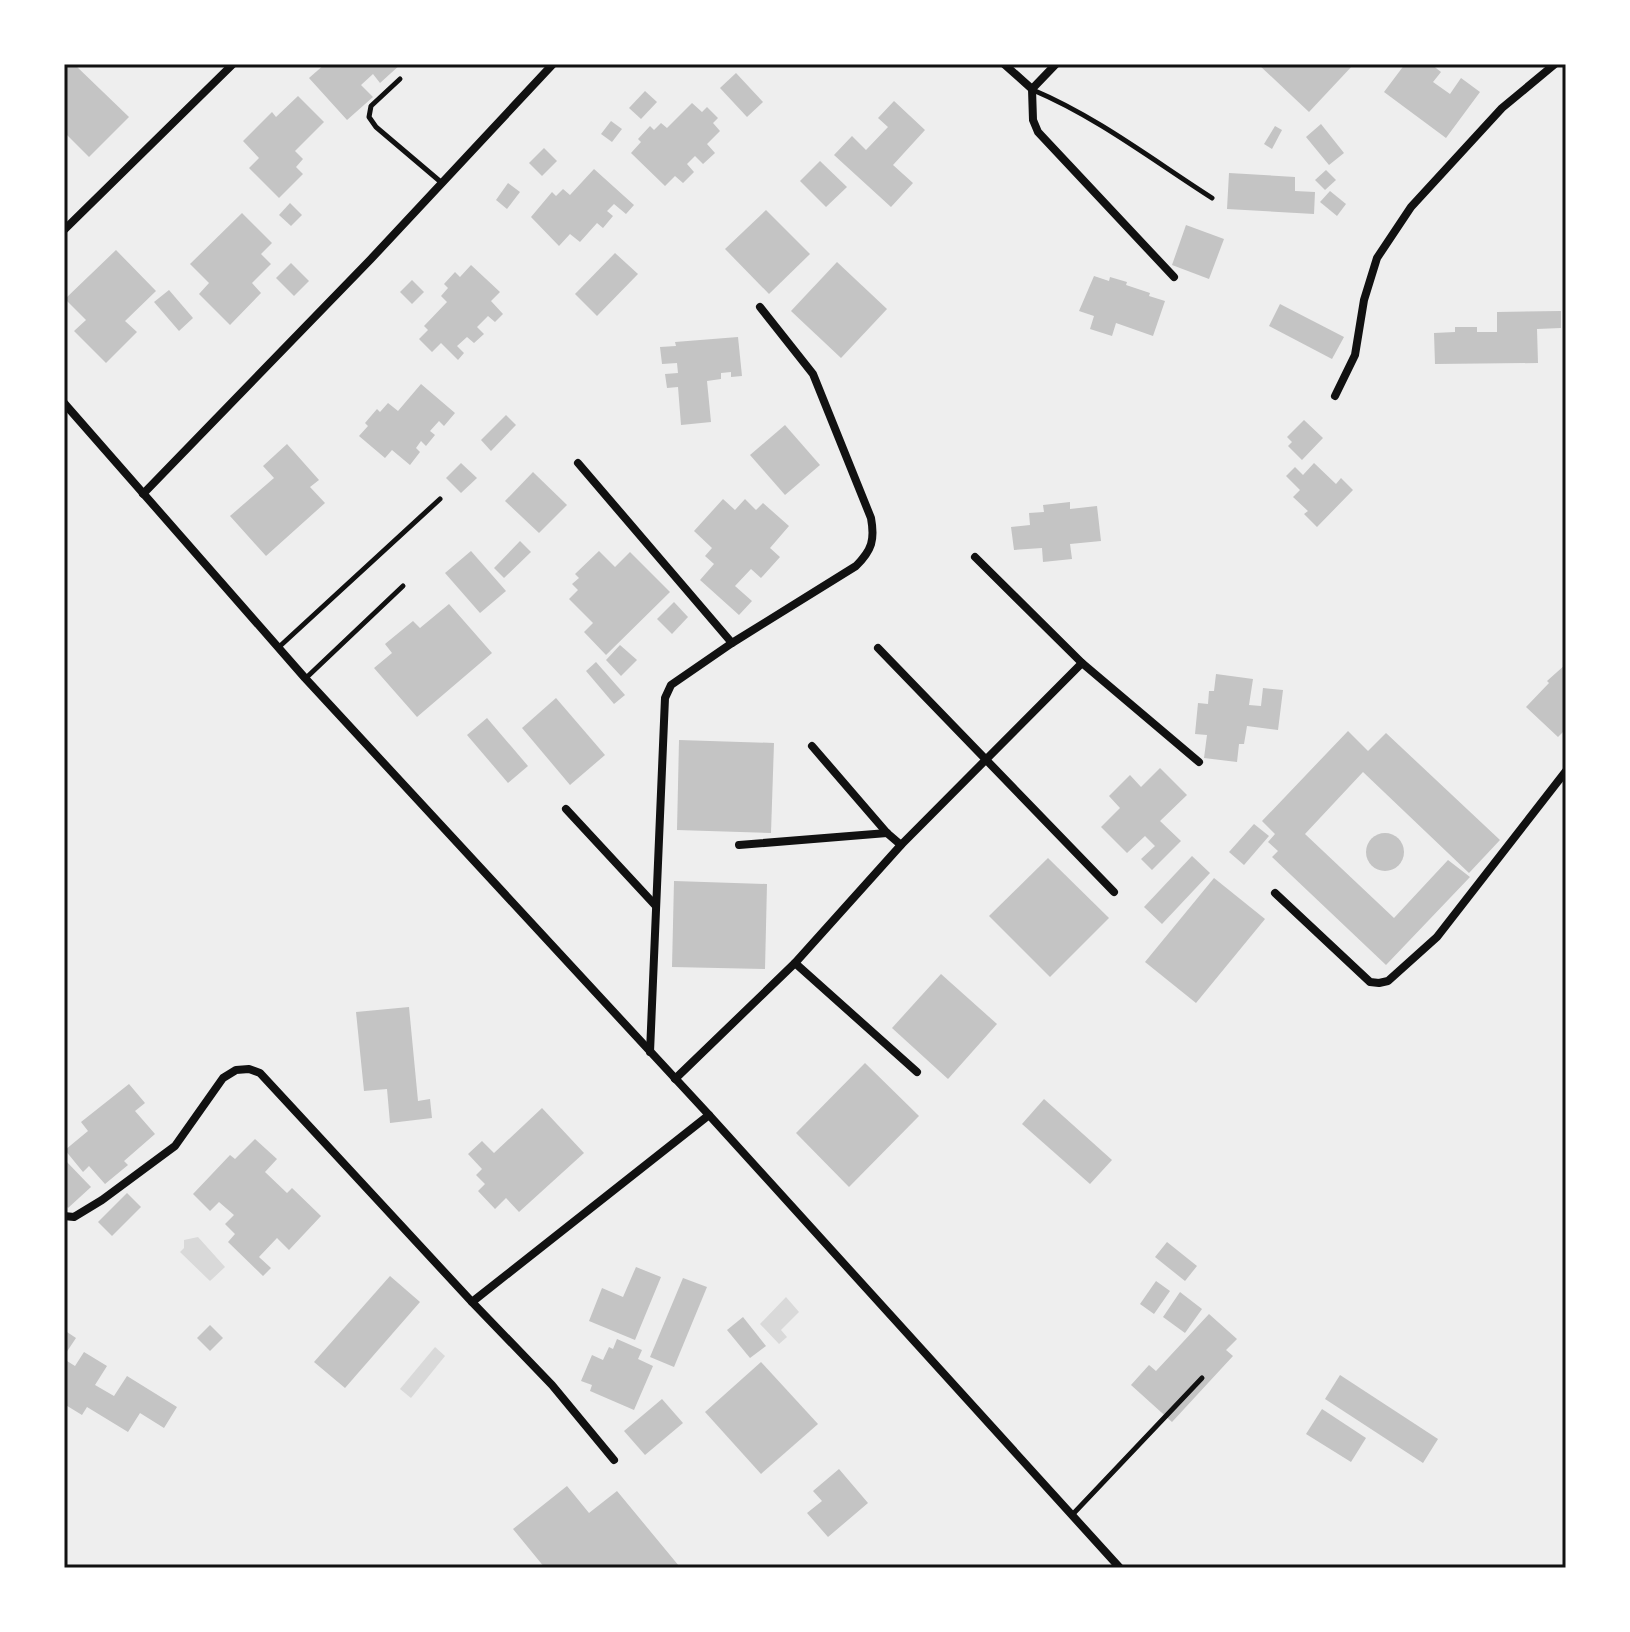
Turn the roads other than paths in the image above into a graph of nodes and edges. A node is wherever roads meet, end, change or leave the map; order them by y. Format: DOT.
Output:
graph roads {
  1 [pos="233,64"];
  2 [pos="553,64"];
  3 [pos="1004,64"];
  4 [pos="1056,64"];
  5 [pos="1555,64"];
  6 [pos="400,79"];
  7 [pos="1032,89"];
  8 [pos="442,183"];
  9 [pos="1212,198"];
  10 [pos="64,230"];
  11 [pos="1174,277"];
  12 [pos="760,307"];
  13 [pos="1335,396"];
  14 [pos="64,403"];
  15 [pos="578,463"];
  16 [pos="143,494"];
  17 [pos="440,499"];
  18 [pos="975,557"];
  19 [pos="403,586"];
  20 [pos="732,643"];
  21 [pos="278,648"];
  22 [pos="878,648"];
  23 [pos="1082,663"];
  24 [pos="305,678"];
  25 [pos="812,746"];
  26 [pos="986,760"];
  27 [pos="1199,762"];
  28 [pos="1566,771"];
  29 [pos="566,809"];
  30 [pos="887,833"];
  31 [pos="739,845"];
  32 [pos="901,845"];
  33 [pos="1114,892"];
  34 [pos="1275,893"];
  35 [pos="655,905"];
  36 [pos="795,963"];
  37 [pos="650,1052"];
  38 [pos="917,1072"];
  39 [pos="675,1079"];
  40 [pos="709,1115"];
  41 [pos="64,1216"];
  42 [pos="472,1302"];
  43 [pos="1202,1378"];
  44 [pos="614,1460"];
  45 [pos="1072,1515"];
  46 [pos="1120,1568"];
  1 -- 10 [label="street"];
  2 -- 8 [label="street"];
  3 -- 7 [label="street"];
  4 -- 7 [label="street"];
  5 -- 13 [label="street"];
  6 -- 8 [label="lane"];
  7 -- 9 [label="lane"];
  7 -- 11 [label="street"];
  8 -- 16 [label="street"];
  12 -- 20 [label="street"];
  14 -- 16 [label="street"];
  15 -- 20 [label="street"];
  16 -- 21 [label="street"];
  17 -- 21 [label="lane"];
  18 -- 23 [label="street"];
  19 -- 24 [label="lane"];
  20 -- 35 [label="street"];
  21 -- 24 [label="street"];
  22 -- 26 [label="street"];
  23 -- 26 [label="street"];
  23 -- 27 [label="street"];
  24 -- 37 [label="street"];
  25 -- 30 [label="street"];
  26 -- 32 [label="street"];
  26 -- 33 [label="street"];
  28 -- 34 [label="street"];
  29 -- 35 [label="street"];
  30 -- 31 [label="street"];
  30 -- 32 [label="street"];
  32 -- 36 [label="street"];
  35 -- 37 [label="street"];
  36 -- 38 [label="street"];
  36 -- 39 [label="street"];
  37 -- 39 [label="street"];
  39 -- 40 [label="street"];
  40 -- 42 [label="street"];
  40 -- 45 [label="street"];
  41 -- 42 [label="street"];
  42 -- 44 [label="street"];
  43 -- 45 [label="lane"];
  45 -- 46 [label="street"];
}
